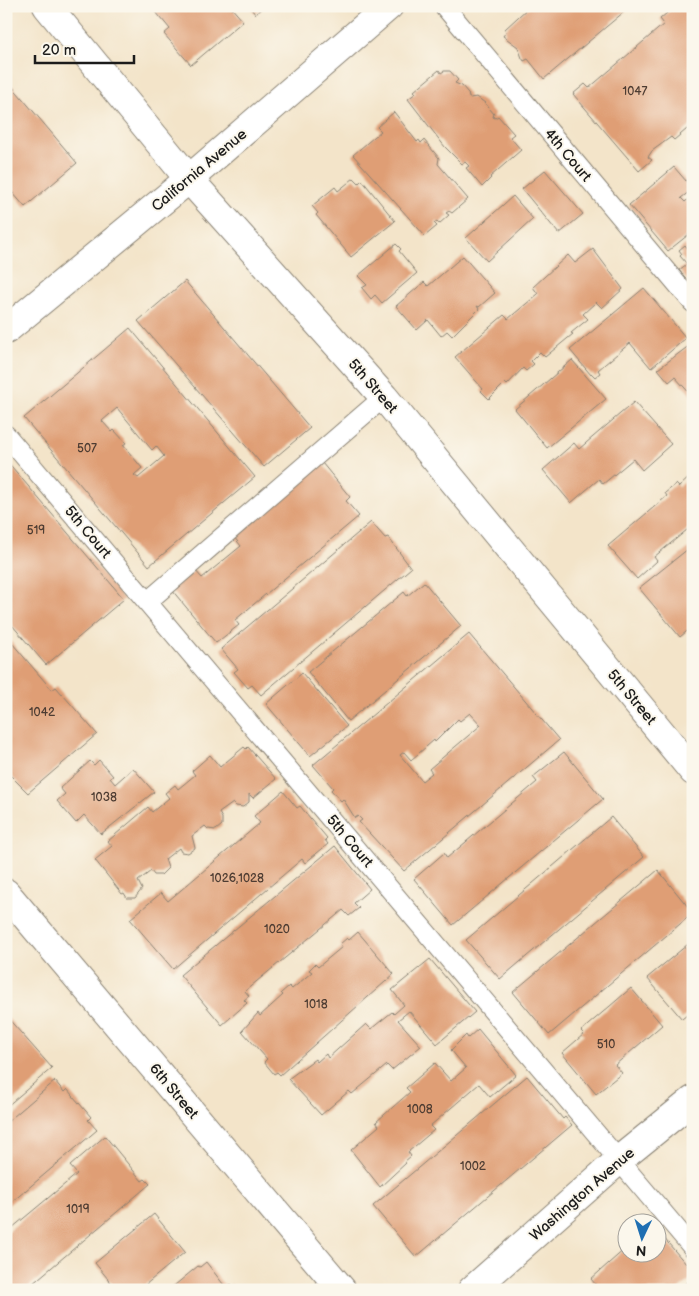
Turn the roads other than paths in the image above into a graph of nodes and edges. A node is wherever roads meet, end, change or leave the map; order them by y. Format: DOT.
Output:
graph roads {
  1 [pos="47,6"];
  2 [pos="389,6"];
  3 [pos="444,6"];
  4 [pos="190,179"];
  5 [pos="693,303"];
  6 [pos="6,330"];
  7 [pos="384,397"];
  8 [pos="6,435"];
  9 [pos="147,602"];
  10 [pos="693,771"];
  11 [pos="6,893"];
  12 [pos="693,1100"];
  13 [pos="619,1160"];
  14 [pos="693,1248"];
  15 [pos="342,1290"];
  16 [pos="472,1290"];
  1 -- 4 [label="street, 5th Street"];
  2 -- 4 [label="street, California Avenue"];
  3 -- 5 [label="lane, 4th Court"];
  4 -- 6 [label="street, California Avenue"];
  4 -- 7 [label="street, 5th Street"];
  7 -- 9 [label="lane"];
  7 -- 10 [label="street, 5th Street"];
  8 -- 9 [label="lane, 5th Court"];
  9 -- 13 [label="lane, 5th Court"];
  11 -- 15 [label="street, 6th Street"];
  12 -- 13 [label="street, Washington Avenue"];
  13 -- 14 [label="lane, 5th Court"];
  13 -- 16 [label="street, Washington Avenue"];
}
